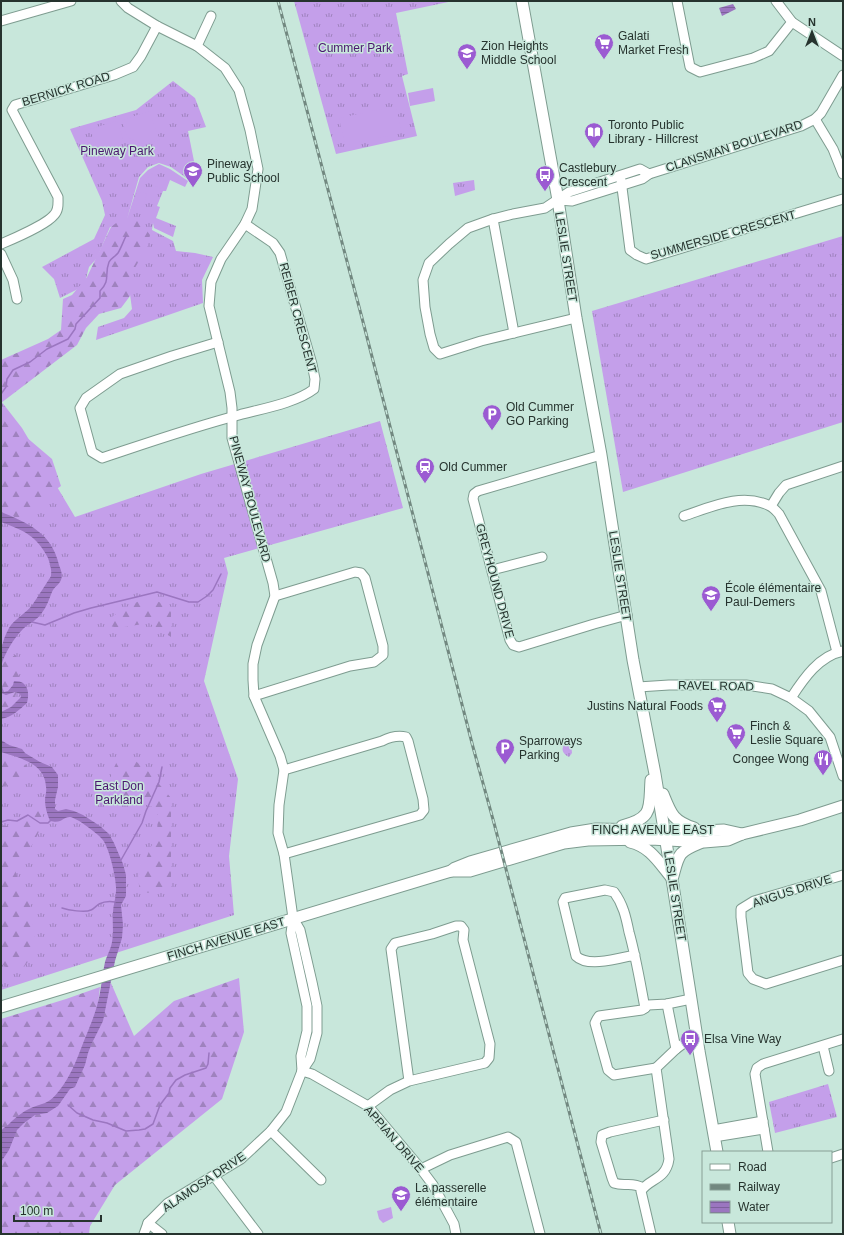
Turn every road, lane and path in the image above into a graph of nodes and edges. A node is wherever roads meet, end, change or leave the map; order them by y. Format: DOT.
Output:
graph roads {
  1 [pos="71,1"];
  2 [pos="121,1"];
  3 [pos="522,1"];
  4 [pos="677,1"];
  5 [pos="776,1"];
  6 [pos="211,16"];
  7 [pos="1,22"];
  8 [pos="792,22"];
  9 [pos="157,26"];
  10 [pos="197,46"];
  11 [pos="843,56"];
  12 [pos="843,75"];
  13 [pos="815,119"];
  14 [pos="649,174"];
  15 [pos="843,174"];
  16 [pos="620,175"];
  17 [pos="622,185"];
  18 [pos="843,199"];
  19 [pos="558,200"];
  20 [pos="493,219"];
  21 [pos="245,224"];
  22 [pos="1,244"];
  23 [pos="1,254"];
  24 [pos="17,299"];
  25 [pos="576,318"];
  26 [pos="514,333"];
  27 [pos="218,342"];
  28 [pos="231,417"];
  29 [pos="601,455"];
  30 [pos="843,466"];
  31 [pos="771,506"];
  32 [pos="684,516"];
  33 [pos="542,557"];
  34 [pos="492,570"];
  35 [pos="275,596"];
  36 [pos="627,615"];
  37 [pos="840,652"];
  38 [pos="638,687"];
  39 [pos="254,696"];
  40 [pos="791,698"];
  41 [pos="652,761"];
  42 [pos="284,770"];
  43 [pos="655,774"];
  44 [pos="843,776"];
  45 [pos="843,806"];
  46 [pos="608,829"];
  47 [pos="665,835"];
  48 [pos="703,836"];
  49 [pos="614,839"];
  50 [pos="284,854"];
  51 [pos="451,871"];
  52 [pos="843,875"];
  53 [pos="672,879"];
  54 [pos="293,918"];
  55 [pos="635,955"];
  56 [pos="843,960"];
  57 [pos="691,999"];
  58 [pos="667,1004"];
  59 [pos="1,1007"];
  60 [pos="645,1008"];
  61 [pos="696,1034"];
  62 [pos="843,1040"];
  63 [pos="823,1046"];
  64 [pos="676,1049"];
  65 [pos="656,1068"];
  66 [pos="302,1071"];
  67 [pos="829,1071"];
  68 [pos="410,1081"];
  69 [pos="368,1106"];
  70 [pos="664,1120"];
  71 [pos="763,1125"];
  72 [pos="271,1131"];
  73 [pos="714,1134"];
  74 [pos="717,1151"];
  75 [pos="768,1151"];
  76 [pos="843,1154"];
  77 [pos="832,1158"];
  78 [pos="421,1169"];
  79 [pos="214,1176"];
  80 [pos="322,1180"];
  81 [pos="643,1188"];
  82 [pos="728,1223"];
  83 [pos="148,1224"];
  84 [pos="144,1234"];
  85 [pos="162,1234"];
  86 [pos="258,1234"];
  87 [pos="456,1234"];
  88 [pos="540,1234"];
  89 [pos="651,1234"];
  90 [pos="730,1234"];
  1 -- 7 [label="street"];
  2 -- 9 [label="street, PINEWAY BOULEVARD"];
  3 -- 19 [label="main road, LESLIE STREET"];
  4 -- 8 [label="street"];
  5 -- 8 [label="street"];
  6 -- 10 [label="street"];
  8 -- 11 [label="street"];
  9 -- 10 [label="street, PINEWAY BOULEVARD"];
  9 -- 22 [label="street, BERNICK ROAD"];
  10 -- 21 [label="street, PINEWAY BOULEVARD"];
  12 -- 13 [label="street, CLANSMAN BOULEVARD"];
  13 -- 14 [label="street, CLANSMAN BOULEVARD"];
  13 -- 15 [label="street"];
  14 -- 16 [label="street, CLANSMAN BOULEVARD"];
  14 -- 17 [label="street, CLANSMAN BOULEVARD"];
  16 -- 17 [label="street, SUMMERSIDE CRESCENT"];
  16 -- 19 [label="street, CLANSMAN BOULEVARD"];
  17 -- 18 [label="street, SUMMERSIDE CRESCENT"];
  17 -- 19 [label="street, CLANSMAN BOULEVARD"];
  19 -- 20 [label="street"];
  19 -- 25 [label="main road, LESLIE STREET"];
  20 -- 26 [label="street"];
  20 -- 26 [label="street"];
  21 -- 27 [label="street, PINEWAY BOULEVARD"];
  21 -- 28 [label="street, REIBER CRESCENT"];
  23 -- 24 [label="street"];
  25 -- 26 [label="street"];
  25 -- 29 [label="main road, LESLIE STREET"];
  27 -- 28 [label="street, PINEWAY BOULEVARD"];
  27 -- 28 [label="street"];
  28 -- 35 [label="street, PINEWAY BOULEVARD"];
  29 -- 34 [label="street, GREYHOUND DRIVE"];
  29 -- 36 [label="main road, LESLIE STREET"];
  30 -- 31 [label="street"];
  31 -- 32 [label="street"];
  31 -- 37 [label="street"];
  33 -- 34 [label="street"];
  34 -- 36 [label="street, GREYHOUND DRIVE"];
  35 -- 39 [label="street"];
  35 -- 39 [label="street"];
  36 -- 38 [label="main road, LESLIE STREET"];
  37 -- 40 [label="street"];
  38 -- 40 [label="street, RAVEL ROAD"];
  38 -- 41 [label="main road, LESLIE STREET"];
  39 -- 42 [label="street"];
  40 -- 44 [label="street, RAVEL ROAD"];
  41 -- 43 [label="main road, LESLIE STREET"];
  41 -- 46 [label="main road"];
  42 -- 50 [label="street"];
  42 -- 50 [label="street"];
  43 -- 47 [label="main road, LESLIE STREET"];
  43 -- 48 [label="main road"];
  45 -- 48 [label="main road, FINCH AVENUE EAST"];
  46 -- 47 [label="main road, FINCH AVENUE EAST"];
  46 -- 51 [label="main road, FINCH AVENUE EAST"];
  47 -- 48 [label="main road, FINCH AVENUE EAST"];
  47 -- 49 [label="main road, FINCH AVENUE EAST"];
  47 -- 53 [label="main road, LESLIE STREET"];
  48 -- 53 [label="main road"];
  49 -- 51 [label="main road, FINCH AVENUE EAST"];
  49 -- 53 [label="main road"];
  50 -- 54 [label="street"];
  51 -- 54 [label="main road, FINCH AVENUE EAST"];
  52 -- 56 [label="street, ANGUS DRIVE"];
  53 -- 57 [label="main road, LESLIE STREET"];
  54 -- 59 [label="main road, FINCH AVENUE EAST"];
  54 -- 66 [label="street, ALAMOSA DRIVE"];
  55 -- 55 [label="street"];
  55 -- 60 [label="street"];
  57 -- 58 [label="street"];
  57 -- 61 [label="main road, LESLIE STREET"];
  58 -- 60 [label="street"];
  58 -- 64 [label="street"];
  60 -- 65 [label="street"];
  61 -- 64 [label="street"];
  61 -- 73 [label="main road, LESLIE STREET"];
  62 -- 63 [label="street"];
  63 -- 67 [label="street"];
  63 -- 71 [label="street"];
  64 -- 65 [label="street"];
  65 -- 70 [label="street"];
  66 -- 69 [label="street, APPIAN DRIVE"];
  66 -- 72 [label="street, ALAMOSA DRIVE"];
  68 -- 68 [label="street"];
  68 -- 69 [label="street"];
  69 -- 78 [label="street, APPIAN DRIVE"];
  70 -- 81 [label="street"];
  70 -- 81 [label="street"];
  71 -- 73 [label="street"];
  71 -- 75 [label="street"];
  72 -- 79 [label="street, ALAMOSA DRIVE"];
  72 -- 80 [label="street"];
  73 -- 74 [label="main road, LESLIE STREET"];
  76 -- 77 [label="street"];
  78 -- 87 [label="street, APPIAN DRIVE"];
  78 -- 88 [label="street"];
  79 -- 83 [label="street, ALAMOSA DRIVE"];
  79 -- 86 [label="street"];
  81 -- 89 [label="street"];
  82 -- 90 [label="main road"];
  83 -- 84 [label="street, ALAMOSA DRIVE"];
  83 -- 85 [label="street"];
}
